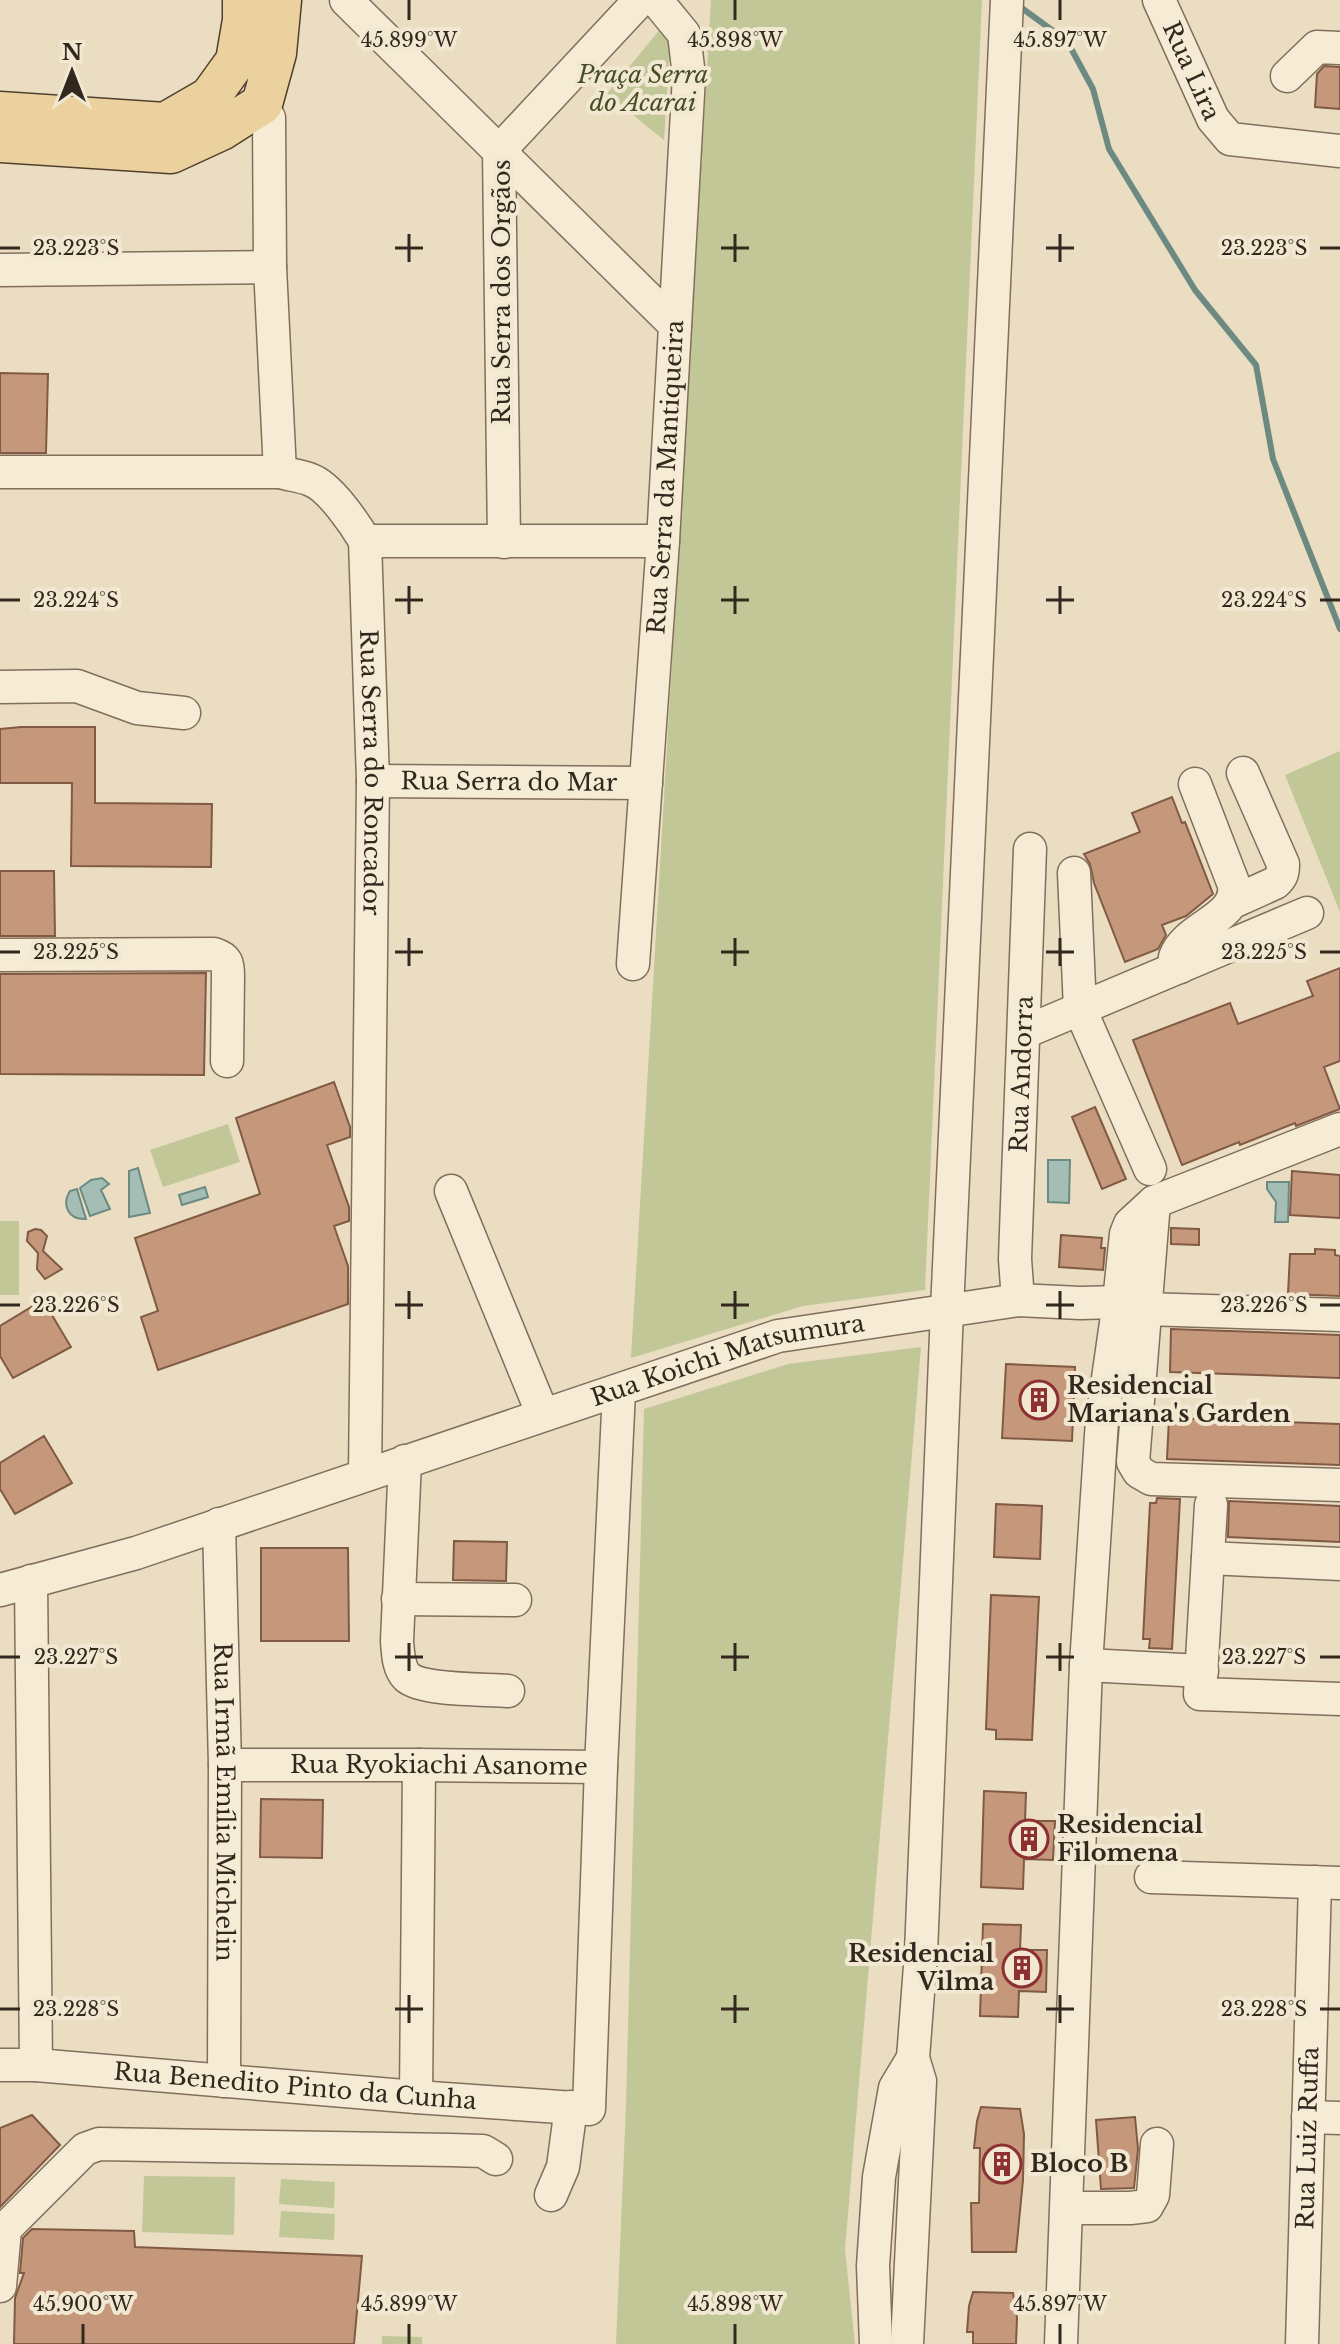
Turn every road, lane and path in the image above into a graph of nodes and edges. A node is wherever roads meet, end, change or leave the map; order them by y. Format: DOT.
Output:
graph roads {
  1 [pos="243,0"];
  2 [pos="281,0"];
  3 [pos="346,0"];
  4 [pos="640,0"];
  5 [pos="656,0"];
  6 [pos="1007,0"];
  7 [pos="1159,0"];
  8 [pos="1340,48"];
  9 [pos="1287,76"];
  10 [pos="0,112"];
  11 [pos="269,118"];
  12 [pos="0,142"];
  13 [pos="499,151"];
  14 [pos="1340,151"];
  15 [pos="270,267"];
  16 [pos="0,270"];
  17 [pos="675,325"];
  18 [pos="0,472"];
  19 [pos="280,472"];
  20 [pos="365,541"];
  21 [pos="663,541"];
  22 [pos="504,542"];
  23 [pos="0,687"];
  24 [pos="184,713"];
  25 [pos="1243,773"];
  26 [pos="373,781"];
  27 [pos="646,783"];
  28 [pos="1195,784"];
  29 [pos="1030,849"];
  30 [pos="1074,873"];
  31 [pos="1233,902"];
  32 [pos="1307,913"];
  33 [pos="0,955"];
  34 [pos="633,964"];
  35 [pos="1180,967"];
  36 [pos="1080,1009"];
  37 [pos="1025,1032"];
  38 [pos="227,1061"];
  39 [pos="1340,1129"];
  40 [pos="1150,1169"];
  41 [pos="451,1191"];
  42 [pos="1018,1300"];
  43 [pos="1132,1306"];
  44 [pos="947,1310"];
  45 [pos="1340,1315"];
  46 [pos="619,1391"];
  47 [pos="543,1415"];
  48 [pos="405,1461"];
  49 [pos="365,1474"];
  50 [pos="1340,1485"];
  51 [pos="1211,1505"];
  52 [pos="219,1524"];
  53 [pos="1208,1558"];
  54 [pos="1340,1564"];
  55 [pos="31,1581"];
  56 [pos="0,1590"];
  57 [pos="398,1599"];
  58 [pos="515,1600"];
  59 [pos="1086,1665"];
  60 [pos="1202,1671"];
  61 [pos="508,1691"];
  62 [pos="1340,1699"];
  63 [pos="225,1765"];
  64 [pos="419,1765"];
  65 [pos="601,1767"];
  66 [pos="1151,1877"];
  67 [pos="1328,1883"];
  68 [pos="913,2058"];
  69 [pos="0,2065"];
  70 [pos="36,2065"];
  71 [pos="224,2081"];
  72 [pos="416,2097"];
  73 [pos="580,2108"];
  74 [pos="1308,2117"];
  75 [pos="1340,2118"];
  76 [pos="1157,2144"];
  77 [pos="496,2159"];
  78 [pos="551,2195"];
  79 [pos="1067,2208"];
  80 [pos="0,2286"];
  81 [pos="876,2344"];
  82 [pos="907,2344"];
  83 [pos="1061,2344"];
  84 [pos="1302,2344"];
  1 -- 10 [label="main road"];
  2 -- 12 [label="main road"];
  3 -- 13 [label="street"];
  4 -- 13 [label="street, Rua Serra dos Orgãos"];
  5 -- 17 [label="street, Rua Serra da Mantiqueira"];
  6 -- 44 [label="street"];
  7 -- 14 [label="street, Rua Lira"];
  8 -- 9 [label="street"];
  11 -- 15 [label="street"];
  13 -- 17 [label="street"];
  13 -- 22 [label="street, Rua Serra dos Orgãos"];
  15 -- 16 [label="street"];
  15 -- 19 [label="street"];
  17 -- 21 [label="street, Rua Serra da Mantiqueira"];
  18 -- 19 [label="street"];
  19 -- 20 [label="street"];
  20 -- 22 [label="street"];
  20 -- 26 [label="street, Rua Serra do Roncador"];
  21 -- 22 [label="street"];
  21 -- 27 [label="street, Rua Serra da Mantiqueira"];
  23 -- 24 [label="street"];
  25 -- 31 [label="street"];
  26 -- 27 [label="street, Rua Serra do Mar"];
  26 -- 49 [label="street, Rua Serra do Roncador"];
  27 -- 34 [label="street, Rua Serra da Mantiqueira"];
  28 -- 31 [label="street"];
  29 -- 37 [label="street, Rua Andorra"];
  30 -- 36 [label="street"];
  31 -- 35 [label="street"];
  32 -- 35 [label="street"];
  33 -- 38 [label="street"];
  35 -- 36 [label="street"];
  36 -- 37 [label="street"];
  36 -- 40 [label="street"];
  37 -- 42 [label="street, Rua Andorra"];
  39 -- 43 [label="street"];
  41 -- 47 [label="street"];
  42 -- 43 [label="street, Rua Koichi Matsumura"];
  42 -- 44 [label="street, Rua Koichi Matsumura"];
  43 -- 45 [label="street, Rua Koichi Matsumura"];
  43 -- 50 [label="street"];
  43 -- 59 [label="street"];
  44 -- 46 [label="street, Rua Koichi Matsumura"];
  44 -- 68 [label="street"];
  46 -- 47 [label="street, Rua Koichi Matsumura"];
  46 -- 65 [label="street"];
  47 -- 48 [label="street, Rua Koichi Matsumura"];
  48 -- 49 [label="street, Rua Koichi Matsumura"];
  48 -- 57 [label="street"];
  49 -- 52 [label="street, Rua Koichi Matsumura"];
  51 -- 53 [label="street"];
  52 -- 55 [label="street, Rua Koichi Matsumura"];
  52 -- 63 [label="street, Rua Irmã Emília Michelin"];
  53 -- 54 [label="street"];
  53 -- 60 [label="street"];
  55 -- 56 [label="street, Rua Koichi Matsumura"];
  55 -- 70 [label="street"];
  57 -- 58 [label="street"];
  57 -- 61 [label="street"];
  59 -- 60 [label="street"];
  59 -- 79 [label="street"];
  60 -- 62 [label="street"];
  63 -- 64 [label="street, Rua Ryokiachi Asanome"];
  63 -- 71 [label="street, Rua Irmã Emília Michelin"];
  64 -- 65 [label="street, Rua Ryokiachi Asanome"];
  64 -- 72 [label="street"];
  65 -- 73 [label="street, Rua Ryokiachi Asanome"];
  66 -- 67 [label="street"];
  67 -- 74 [label="street, Rua Luiz Ruffa"];
  68 -- 81 [label="street"];
  68 -- 82 [label="street"];
  69 -- 70 [label="street, Rua Benedito Pinto da Cunha"];
  70 -- 71 [label="street, Rua Benedito Pinto da Cunha"];
  71 -- 72 [label="street, Rua Benedito Pinto da Cunha"];
  72 -- 73 [label="street, Rua Benedito Pinto da Cunha"];
  73 -- 78 [label="street, Rua Ryokiachi Asanome"];
  74 -- 75 [label="street"];
  74 -- 84 [label="street, Rua Luiz Ruffa"];
  76 -- 79 [label="street"];
  77 -- 80 [label="street"];
  79 -- 83 [label="street"];
}
